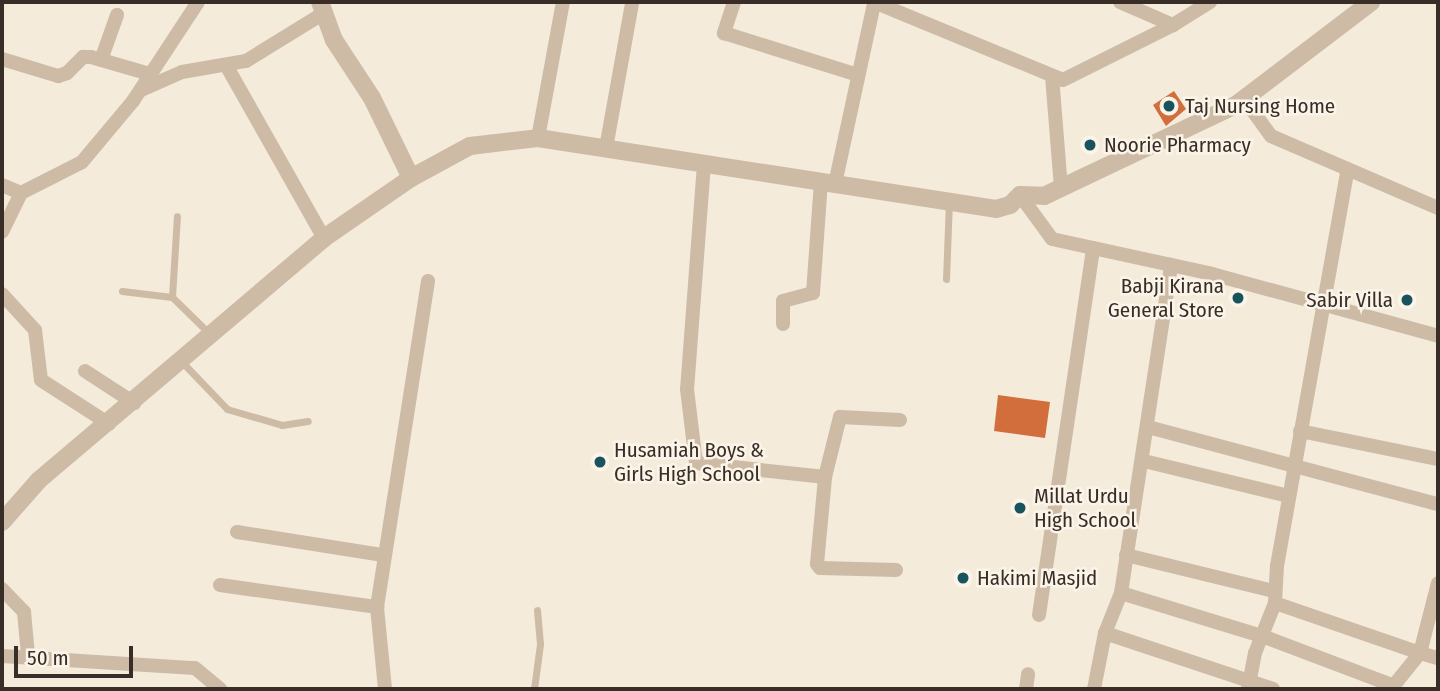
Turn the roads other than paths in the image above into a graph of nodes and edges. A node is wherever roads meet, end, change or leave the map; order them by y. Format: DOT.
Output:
graph roads {
  1 [pos="198,2"];
  2 [pos="563,2"];
  3 [pos="734,2"];
  4 [pos="874,2"];
  5 [pos="1120,2"];
  6 [pos="1210,2"];
  7 [pos="1371,2"];
  8 [pos="632,3"];
  9 [pos="322,8"];
  10 [pos="117,15"];
  11 [pos="1173,25"];
  12 [pos="2,59"];
  13 [pos="101,60"];
  14 [pos="226,65"];
  15 [pos="150,74"];
  16 [pos="858,75"];
  17 [pos="1052,76"];
  18 [pos="140,90"];
  19 [pos="1244,99"];
  20 [pos="538,138"];
  21 [pos="606,148"];
  22 [pos="704,164"];
  23 [pos="1348,169"];
  24 [pos="411,178"];
  25 [pos="828,183"];
  26 [pos="2,185"];
  27 [pos="1061,188"];
  28 [pos="21,193"];
  29 [pos="1020,195"];
  30 [pos="949,201"];
  31 [pos="1438,208"];
  32 [pos="177,216"];
  33 [pos="2,232"];
  34 [pos="324,238"];
  35 [pos="1093,248"];
  36 [pos="1171,265"];
  37 [pos="946,279"];
  38 [pos="428,281"];
  39 [pos="122,291"];
  40 [pos="2,294"];
  41 [pos="172,297"];
  42 [pos="1322,304"];
  43 [pos="783,324"];
  44 [pos="212,335"];
  45 [pos="1438,336"];
  46 [pos="182,362"];
  47 [pos="85,371"];
  48 [pos="134,403"];
  49 [pos="900,420"];
  50 [pos="309,421"];
  51 [pos="109,425"];
  52 [pos="1148,427"];
  53 [pos="1300,431"];
  54 [pos="1438,459"];
  55 [pos="1143,461"];
  56 [pos="1294,466"];
  57 [pos="825,477"];
  58 [pos="1289,496"];
  59 [pos="1438,504"];
  60 [pos="2,522"];
  61 [pos="237,532"];
  62 [pos="383,555"];
  63 [pos="1126,555"];
  64 [pos="896,570"];
  65 [pos="1438,583"];
  66 [pos="220,584"];
  67 [pos="2,589"];
  68 [pos="1121,593"];
  69 [pos="1275,597"];
  70 [pos="377,607"];
  71 [pos="537,610"];
  72 [pos="1039,615"];
  73 [pos="1105,633"];
  74 [pos="1262,636"];
  75 [pos="1420,653"];
  76 [pos="28,655"];
  77 [pos="2,656"];
  78 [pos="1438,658"];
  79 [pos="1249,686"];
  80 [pos="1392,687"];
  81 [pos="220,689"];
  82 [pos="385,689"];
  83 [pos="534,689"];
  84 [pos="1094,689"];
  85 [pos="1273,689"];
  1 -- 15 [label="street"];
  2 -- 20 [label="street"];
  3 -- 16 [label="street"];
  4 -- 16 [label="street"];
  4 -- 17 [label="street"];
  5 -- 11 [label="street"];
  6 -- 11 [label="street"];
  7 -- 19 [label="street"];
  8 -- 21 [label="street"];
  9 -- 14 [label="street"];
  9 -- 24 [label="street"];
  10 -- 13 [label="street"];
  11 -- 17 [label="street"];
  12 -- 13 [label="street"];
  13 -- 15 [label="street"];
  14 -- 18 [label="street"];
  14 -- 34 [label="street"];
  15 -- 18 [label="street"];
  16 -- 25 [label="street"];
  17 -- 27 [label="street"];
  18 -- 28 [label="street"];
  19 -- 23 [label="street"];
  19 -- 27 [label="street"];
  20 -- 21 [label="street"];
  20 -- 24 [label="street"];
  21 -- 22 [label="street"];
  22 -- 25 [label="street"];
  22 -- 57 [label="street"];
  23 -- 31 [label="street"];
  23 -- 42 [label="street"];
  24 -- 34 [label="street"];
  25 -- 30 [label="street"];
  25 -- 43 [label="street"];
  26 -- 28 [label="street"];
  27 -- 29 [label="street"];
  28 -- 33 [label="street"];
  29 -- 30 [label="street"];
  29 -- 35 [label="street"];
  30 -- 37 [label="lane"];
  32 -- 41 [label="lane"];
  34 -- 44 [label="street"];
  35 -- 36 [label="street"];
  35 -- 72 [label="street"];
  36 -- 42 [label="street"];
  36 -- 52 [label="street"];
  38 -- 62 [label="street"];
  39 -- 41 [label="lane"];
  40 -- 51 [label="street"];
  41 -- 44 [label="lane"];
  42 -- 45 [label="street"];
  42 -- 53 [label="street"];
  44 -- 46 [label="street"];
  46 -- 48 [label="street"];
  46 -- 50 [label="lane"];
  47 -- 48 [label="street"];
  48 -- 51 [label="street"];
  49 -- 57 [label="street"];
  51 -- 60 [label="street"];
  52 -- 55 [label="street"];
  52 -- 56 [label="street"];
  53 -- 54 [label="street"];
  53 -- 56 [label="street"];
  55 -- 58 [label="street"];
  55 -- 63 [label="street"];
  56 -- 58 [label="street"];
  56 -- 59 [label="street"];
  57 -- 64 [label="street"];
  58 -- 69 [label="street"];
  61 -- 62 [label="street"];
  62 -- 70 [label="street"];
  63 -- 68 [label="street"];
  63 -- 69 [label="street"];
  65 -- 75 [label="street"];
  66 -- 70 [label="street"];
  67 -- 76 [label="street"];
  68 -- 73 [label="street"];
  68 -- 74 [label="street"];
  69 -- 74 [label="street"];
  69 -- 75 [label="street"];
  70 -- 82 [label="street"];
  71 -- 83 [label="lane"];
  73 -- 79 [label="street"];
  73 -- 84 [label="street"];
  74 -- 79 [label="street"];
  74 -- 80 [label="street"];
  75 -- 78 [label="street"];
  75 -- 80 [label="street"];
  76 -- 77 [label="street"];
  76 -- 81 [label="street"];
  79 -- 85 [label="street"];
}
